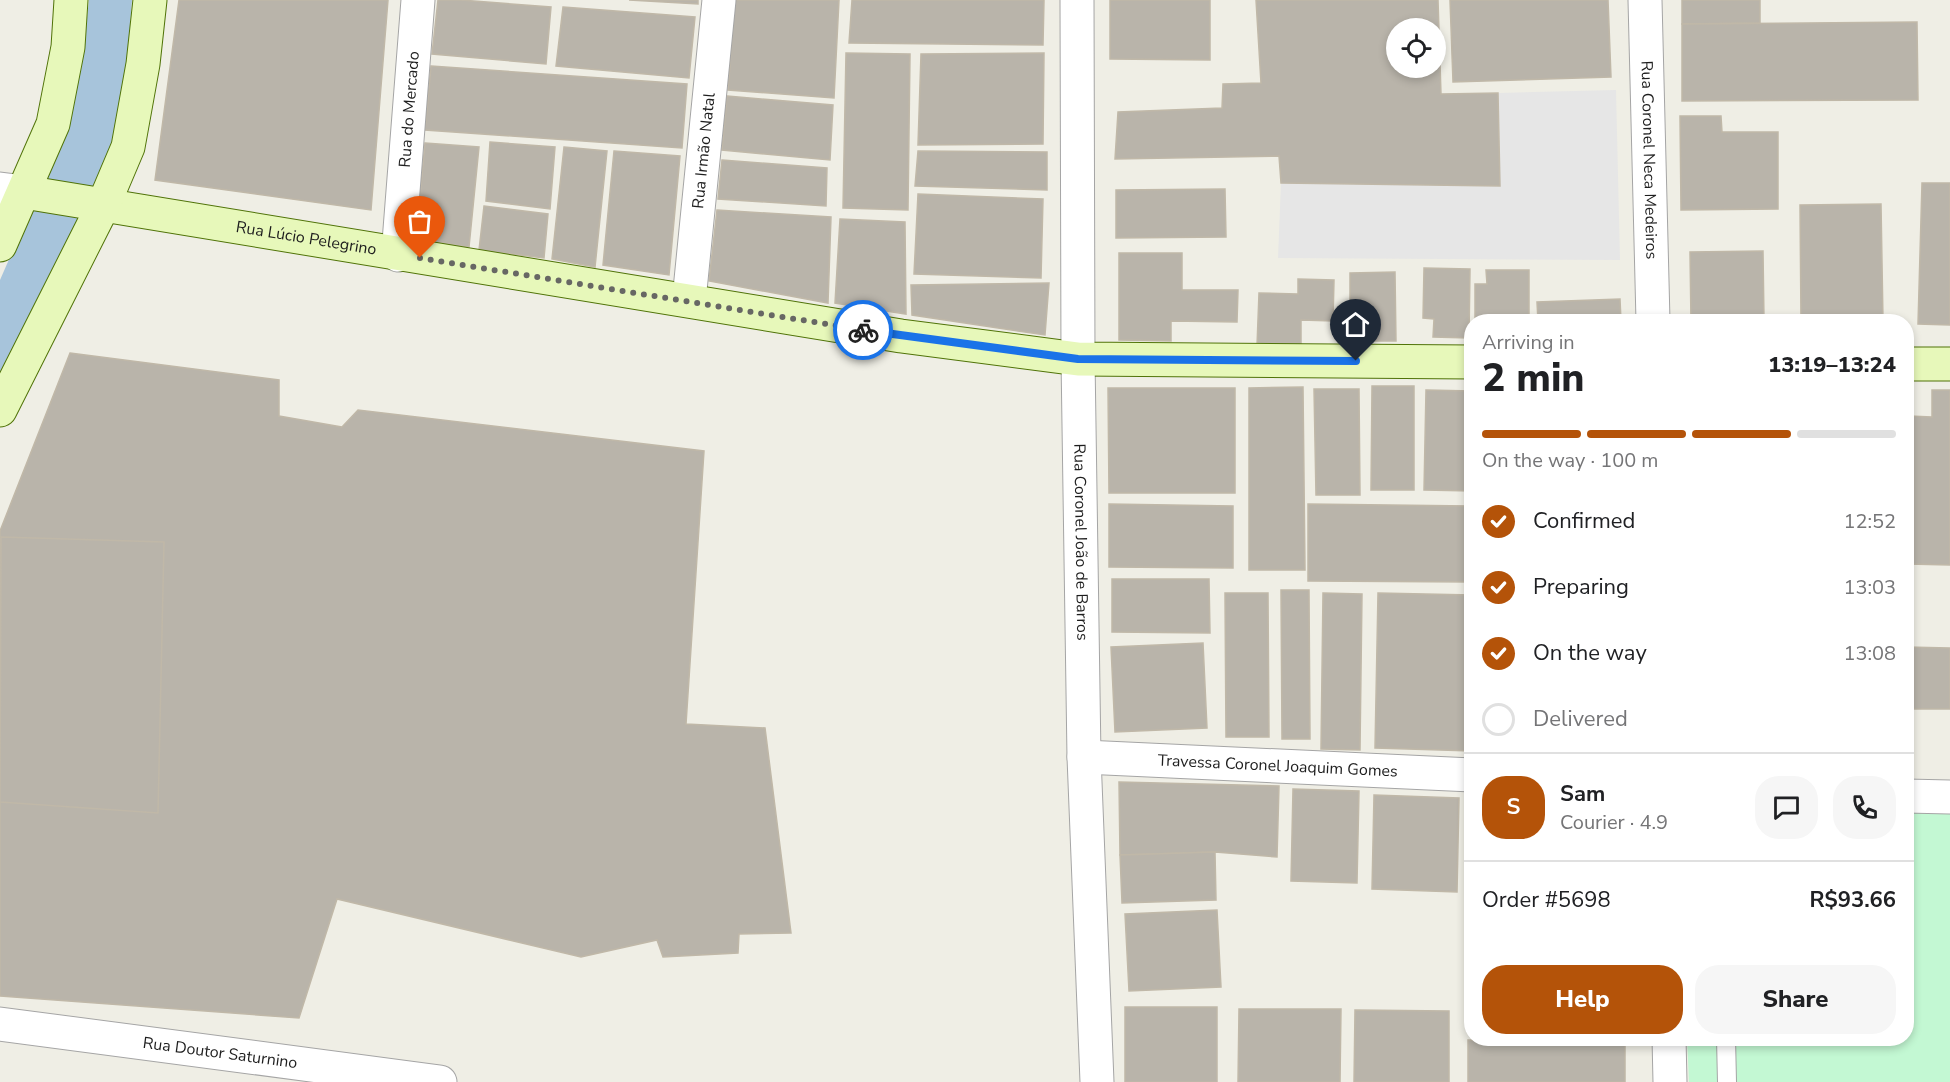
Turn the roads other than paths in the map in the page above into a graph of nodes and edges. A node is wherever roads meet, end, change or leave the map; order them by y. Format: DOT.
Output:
graph roads {
  1 [pos="71,0"];
  2 [pos="150,0"];
  3 [pos="418,0"];
  4 [pos="719,0"];
  5 [pos="1077,0"];
  6 [pos="1645,0"];
  7 [pos="12,190"];
  8 [pos="103,206"];
  9 [pos="0,245"];
  10 [pos="398,255"];
  11 [pos="689,300"];
  12 [pos="1653,314"];
  13 [pos="1078,359"];
  14 [pos="1464,362"];
  15 [pos="1914,364"];
  16 [pos="1950,364"];
  17 [pos="0,410"];
  18 [pos="1084,757"];
  19 [pos="1464,775"];
  20 [pos="1914,795"];
  21 [pos="1950,797"];
  22 [pos="0,1024"];
  23 [pos="1669,1046"];
  24 [pos="1726,1046"];
  25 [pos="441,1082"];
  26 [pos="1097,1082"];
  27 [pos="1670,1082"];
  28 [pos="1727,1082"];
  1 -- 7 [label="main road"];
  2 -- 8 [label="main road"];
  3 -- 10 [label="street, Rua do Mercado"];
  4 -- 11 [label="street, Rua Irmão Natal"];
  5 -- 13 [label="street, Rua Coronel João de Barros"];
  6 -- 12 [label="street, Rua Coronel Neca Medeiros"];
  7 -- 8 [label="main road, Rua Lúcio Pelegrino"];
  7 -- 9 [label="main road"];
  8 -- 10 [label="main road, Rua Lúcio Pelegrino"];
  8 -- 17 [label="main road"];
  10 -- 11 [label="main road, Rua Lúcio Pelegrino"];
  11 -- 13 [label="main road, Rua Lúcio Pelegrino"];
  13 -- 14 [label="main road, Rua Lúcio Pelegrino"];
  13 -- 18 [label="street, Rua Coronel João de Barros"];
  15 -- 16 [label="main road"];
  18 -- 19 [label="street, Travessa Coronel Joaquim Gomes"];
  18 -- 26 [label="street, Rua Coronel João de Barros"];
  20 -- 21 [label="street"];
  22 -- 25 [label="street, Rua Doutor Saturnino"];
  23 -- 27 [label="street"];
  24 -- 28 [label="lane"];
}
